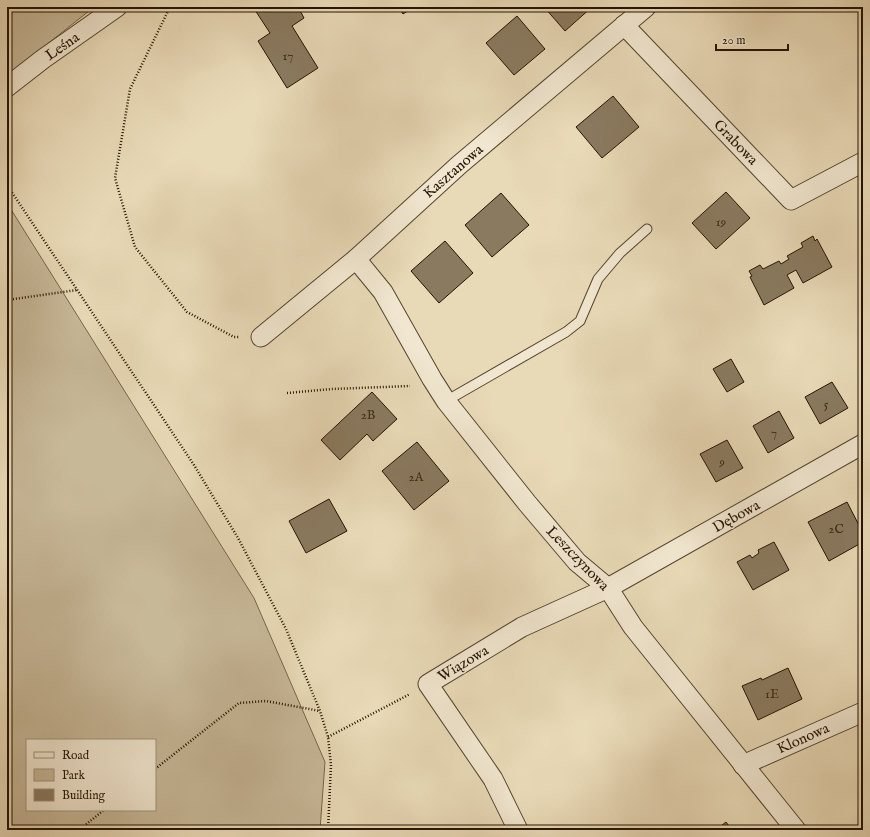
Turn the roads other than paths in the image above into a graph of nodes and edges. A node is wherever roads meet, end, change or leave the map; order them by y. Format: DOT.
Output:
graph roads {
  1 [pos="118,7"];
  2 [pos="646,7"];
  3 [pos="624,25"];
  4 [pos="7,87"];
  5 [pos="863,162"];
  6 [pos="647,229"];
  7 [pos="356,259"];
  8 [pos="262,337"];
  9 [pos="446,401"];
  10 [pos="863,444"];
  11 [pos="608,588"];
  12 [pos="863,712"];
  13 [pos="743,765"];
  14 [pos="518,830"];
  15 [pos="796,830"];
  1 -- 4 [label="street, Leśna"];
  2 -- 3 [label="street, Kasztanowa"];
  3 -- 5 [label="street, Grabowa"];
  3 -- 7 [label="street, Kasztanowa"];
  6 -- 9 [label="lane"];
  7 -- 8 [label="street, Kasztanowa"];
  7 -- 9 [label="street, Leszczynowa"];
  9 -- 11 [label="street, Leszczynowa"];
  10 -- 11 [label="street, Dębowa"];
  11 -- 13 [label="street, Leszczynowa"];
  11 -- 14 [label="street, Wiązowa"];
  12 -- 13 [label="street, Klonowa"];
  13 -- 15 [label="street, Leszczynowa"];
}
